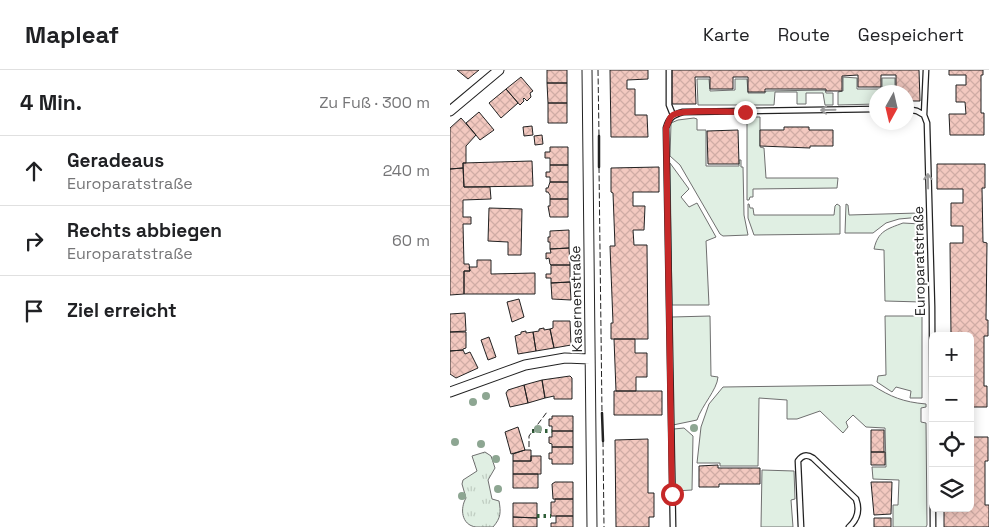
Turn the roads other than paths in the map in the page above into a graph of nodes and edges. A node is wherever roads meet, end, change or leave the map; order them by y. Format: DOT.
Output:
graph roads {
  1 [pos="500,70"];
  2 [pos="587,70"];
  3 [pos="669,70"];
  4 [pos="926,70"];
  5 [pos="869,109"];
  6 [pos="914,110"];
  7 [pos="450,111"];
  8 [pos="673,115"];
  9 [pos="924,115"];
  10 [pos="590,359"];
  11 [pos="450,392"];
  12 [pos="592,527"];
  13 [pos="672,527"];
  14 [pos="801,527"];
  15 [pos="849,527"];
  16 [pos="932,527"];
  1 -- 7 [label="street"];
  2 -- 10 [label="street, Kasernenstraße"];
  3 -- 8 [label="lane"];
  4 -- 9 [label="lane, Europaratstraße"];
  5 -- 8 [label="lane, one-way"];
  6 -- 9 [label="lane"];
  8 -- 13 [label="lane"];
  16 -- 9 [label="lane, Europaratstraße, one-way"];
  10 -- 11 [label="street"];
  10 -- 12 [label="street, Kasernenstraße"];
  14 -- 15 [label="lane"];
}
